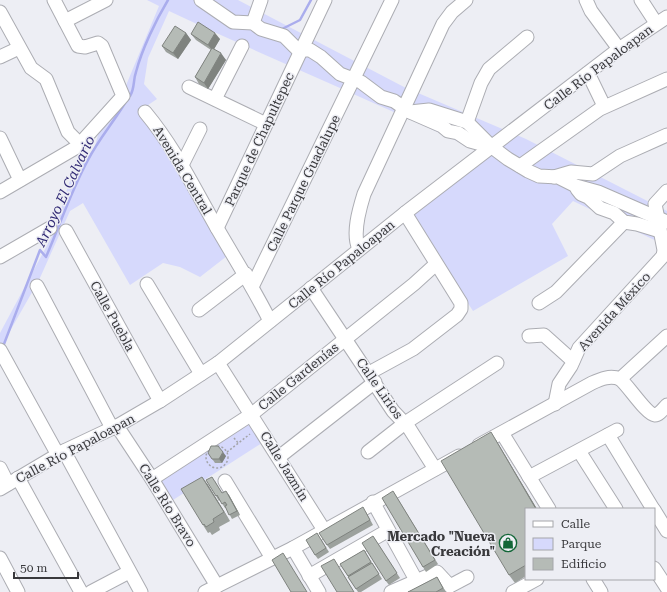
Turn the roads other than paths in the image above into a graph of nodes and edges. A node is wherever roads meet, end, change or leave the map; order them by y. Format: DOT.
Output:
graph roads {
  1 [pos="54,0"];
  2 [pos="106,0"];
  3 [pos="201,0"];
  4 [pos="261,0"];
  5 [pos="325,0"];
  6 [pos="392,0"];
  7 [pos="586,0"];
  8 [pos="641,0"];
  9 [pos="460,2"];
  10 [pos="0,12"];
  11 [pos="661,20"];
  12 [pos="65,21"];
  13 [pos="253,23"];
  14 [pos="527,37"];
  15 [pos="242,46"];
  16 [pos="19,48"];
  17 [pos="619,49"];
  18 [pos="300,50"];
  19 [pos="0,57"];
  20 [pos="588,73"];
  21 [pos="353,79"];
  22 [pos="667,79"];
  23 [pos="189,87"];
  24 [pos="215,99"];
  25 [pos="604,106"];
  26 [pos="407,110"];
  27 [pos="145,112"];
  28 [pos="466,122"];
  29 [pos="266,124"];
  30 [pos="200,129"];
  31 [pos="667,135"];
  32 [pos="0,138"];
  33 [pos="80,143"];
  34 [pos="492,147"];
  35 [pos="182,165"];
  36 [pos="520,166"];
  37 [pos="554,177"];
  38 [pos="20,180"];
  39 [pos="576,186"];
  40 [pos="667,191"];
  41 [pos="0,192"];
  42 [pos="405,213"];
  43 [pos="624,222"];
  44 [pos="662,224"];
  45 [pos="50,228"];
  46 [pos="217,228"];
  47 [pos="66,231"];
  48 [pos="359,249"];
  49 [pos="0,257"];
  50 [pos="436,264"];
  51 [pos="246,274"];
  52 [pos="147,284"];
  53 [pos="37,286"];
  54 [pos="252,287"];
  55 [pos="311,288"];
  56 [pos="539,303"];
  57 [pos="198,310"];
  58 [pos="270,321"];
  59 [pos="529,336"];
  60 [pos="667,336"];
  61 [pos="346,337"];
  62 [pos="0,350"];
  63 [pos="573,361"];
  64 [pos="218,362"];
  65 [pos="497,363"];
  66 [pos="201,374"];
  67 [pos="372,377"];
  68 [pos="620,379"];
  69 [pos="160,401"];
  70 [pos="555,404"];
  71 [pos="663,411"];
  72 [pos="252,414"];
  73 [pos="405,423"];
  74 [pos="114,427"];
  75 [pos="502,433"];
  76 [pos="579,451"];
  77 [pos="368,452"];
  78 [pos="61,453"];
  79 [pos="279,457"];
  80 [pos="0,468"];
  81 [pos="435,469"];
  82 [pos="529,477"];
  83 [pos="152,479"];
  84 [pos="225,481"];
  85 [pos="9,484"];
  86 [pos="373,502"];
  87 [pos="548,508"];
  88 [pos="615,508"];
  89 [pos="653,508"];
  90 [pos="655,512"];
  91 [pos="324,530"];
  92 [pos="387,531"];
  93 [pos="666,531"];
  94 [pos="294,550"];
  95 [pos="0,558"];
  96 [pos="272,558"];
  97 [pos="655,570"];
  98 [pos="129,572"];
  99 [pos="309,576"];
  100 [pos="466,577"];
  101 [pos="416,580"];
  102 [pos="535,580"];
  103 [pos="594,580"];
  104 [pos="667,588"];
  105 [pos="209,590"];
  106 [pos="18,592"];
  107 [pos="81,592"];
  108 [pos="91,592"];
  109 [pos="141,592"];
  110 [pos="319,592"];
  111 [pos="391,592"];
  112 [pos="512,592"];
  113 [pos="601,592"];
  1 -- 12 [label="street"];
  2 -- 12 [label="street"];
  3 -- 13 [label="street"];
  4 -- 13 [label="street"];
  5 -- 18 [label="street, Parque de Chapultepec"];
  6 -- 21 [label="street, Calle Parque Guadalupe"];
  7 -- 17 [label="street"];
  8 -- 11 [label="street"];
  9 -- 26 [label="street"];
  10 -- 16 [label="street"];
  11 -- 17 [label="street, Calle Río Papaloapan"];
  12 -- 33 [label="street"];
  13 -- 18 [label="street"];
  14 -- 28 [label="street"];
  15 -- 24 [label="street"];
  16 -- 19 [label="street"];
  16 -- 33 [label="street"];
  17 -- 20 [label="street, Calle Río Papaloapan"];
  18 -- 21 [label="street"];
  18 -- 29 [label="street, Parque de Chapultepec"];
  20 -- 25 [label="street"];
  20 -- 34 [label="street, Calle Río Papaloapan"];
  21 -- 26 [label="street"];
  21 -- 54 [label="street, Calle Parque Guadalupe"];
  22 -- 25 [label="street"];
  23 -- 24 [label="street"];
  24 -- 29 [label="street"];
  25 -- 36 [label="street"];
  26 -- 28 [label="street"];
  26 -- 34 [label="street"];
  26 -- 48 [label="street"];
  27 -- 35 [label="street, Avenida Central"];
  28 -- 34 [label="street"];
  29 -- 46 [label="street, Parque de Chapultepec"];
  30 -- 35 [label="street"];
  31 -- 37 [label="street"];
  32 -- 38 [label="street"];
  33 -- 38 [label="street"];
  34 -- 36 [label="street"];
  34 -- 42 [label="street, Calle Río Papaloapan"];
  35 -- 46 [label="street, Avenida Central"];
  36 -- 37 [label="street"];
  37 -- 39 [label="street"];
  38 -- 41 [label="street"];
  39 -- 43 [label="street"];
  39 -- 44 [label="street"];
  40 -- 44 [label="street, Avenida México"];
  42 -- 48 [label="street, Calle Río Papaloapan"];
  42 -- 50 [label="street"];
  43 -- 44 [label="street"];
  43 -- 56 [label="street"];
  44 -- 63 [label="street, Avenida México"];
  45 -- 49 [label="street"];
  46 -- 51 [label="street, Avenida Central"];
  47 -- 69 [label="street, Calle Puebla"];
  48 -- 55 [label="street, Calle Río Papaloapan"];
  50 -- 61 [label="street, Calle Gardenías"];
  50 -- 67 [label="street"];
  51 -- 54 [label="street, Avenida Central"];
  51 -- 57 [label="street"];
  52 -- 66 [label="street"];
  53 -- 74 [label="street, Calle Río Bravo"];
  54 -- 58 [label="street, Avenida Central"];
  55 -- 58 [label="street, Calle Río Papaloapan"];
  55 -- 61 [label="street, Calle Lirios"];
  58 -- 64 [label="street, Calle Río Papaloapan"];
  59 -- 63 [label="street"];
  60 -- 68 [label="street"];
  61 -- 67 [label="street, Calle Lirios"];
  61 -- 72 [label="street, Calle Gardenías"];
  62 -- 78 [label="street"];
  63 -- 70 [label="street, Avenida México"];
  64 -- 66 [label="street, Calle Río Papaloapan"];
  64 -- 72 [label="street, Calle Jazmín"];
  65 -- 73 [label="street"];
  66 -- 69 [label="street, Calle Río Papaloapan"];
  67 -- 73 [label="street, Calle Lirios"];
  67 -- 79 [label="street"];
  68 -- 70 [label="street"];
  68 -- 71 [label="street"];
  69 -- 74 [label="street, Calle Río Papaloapan"];
  70 -- 75 [label="street"];
  72 -- 79 [label="street, Calle Jazmín"];
  72 -- 83 [label="street, Calle Gardenías"];
  73 -- 77 [label="street"];
  73 -- 81 [label="street, Calle Lirios"];
  74 -- 78 [label="street, Calle Río Papaloapan"];
  74 -- 83 [label="street, Calle Río Bravo"];
  75 -- 81 [label="street"];
  75 -- 82 [label="street"];
  76 -- 82 [label="street"];
  76 -- 88 [label="street"];
  76 -- 89 [label="street"];
  78 -- 85 [label="street, Calle Río Papaloapan"];
  78 -- 98 [label="street"];
  79 -- 91 [label="street, Calle Jazmín"];
  80 -- 85 [label="street"];
  81 -- 86 [label="street"];
  82 -- 87 [label="street"];
  83 -- 105 [label="street, Calle Río Bravo"];
  84 -- 96 [label="street"];
  85 -- 107 [label="street"];
  86 -- 91 [label="street"];
  86 -- 92 [label="street"];
  90 -- 93 [label="street"];
  91 -- 94 [label="street"];
  92 -- 99 [label="street"];
  92 -- 101 [label="street"];
  94 -- 96 [label="street"];
  94 -- 99 [label="street"];
  95 -- 106 [label="street"];
  96 -- 105 [label="street"];
  97 -- 104 [label="street"];
  98 -- 108 [label="street"];
  98 -- 109 [label="street"];
  99 -- 110 [label="street"];
  100 -- 101 [label="street"];
  101 -- 111 [label="street"];
  102 -- 112 [label="street"];
  103 -- 113 [label="street"];
}
